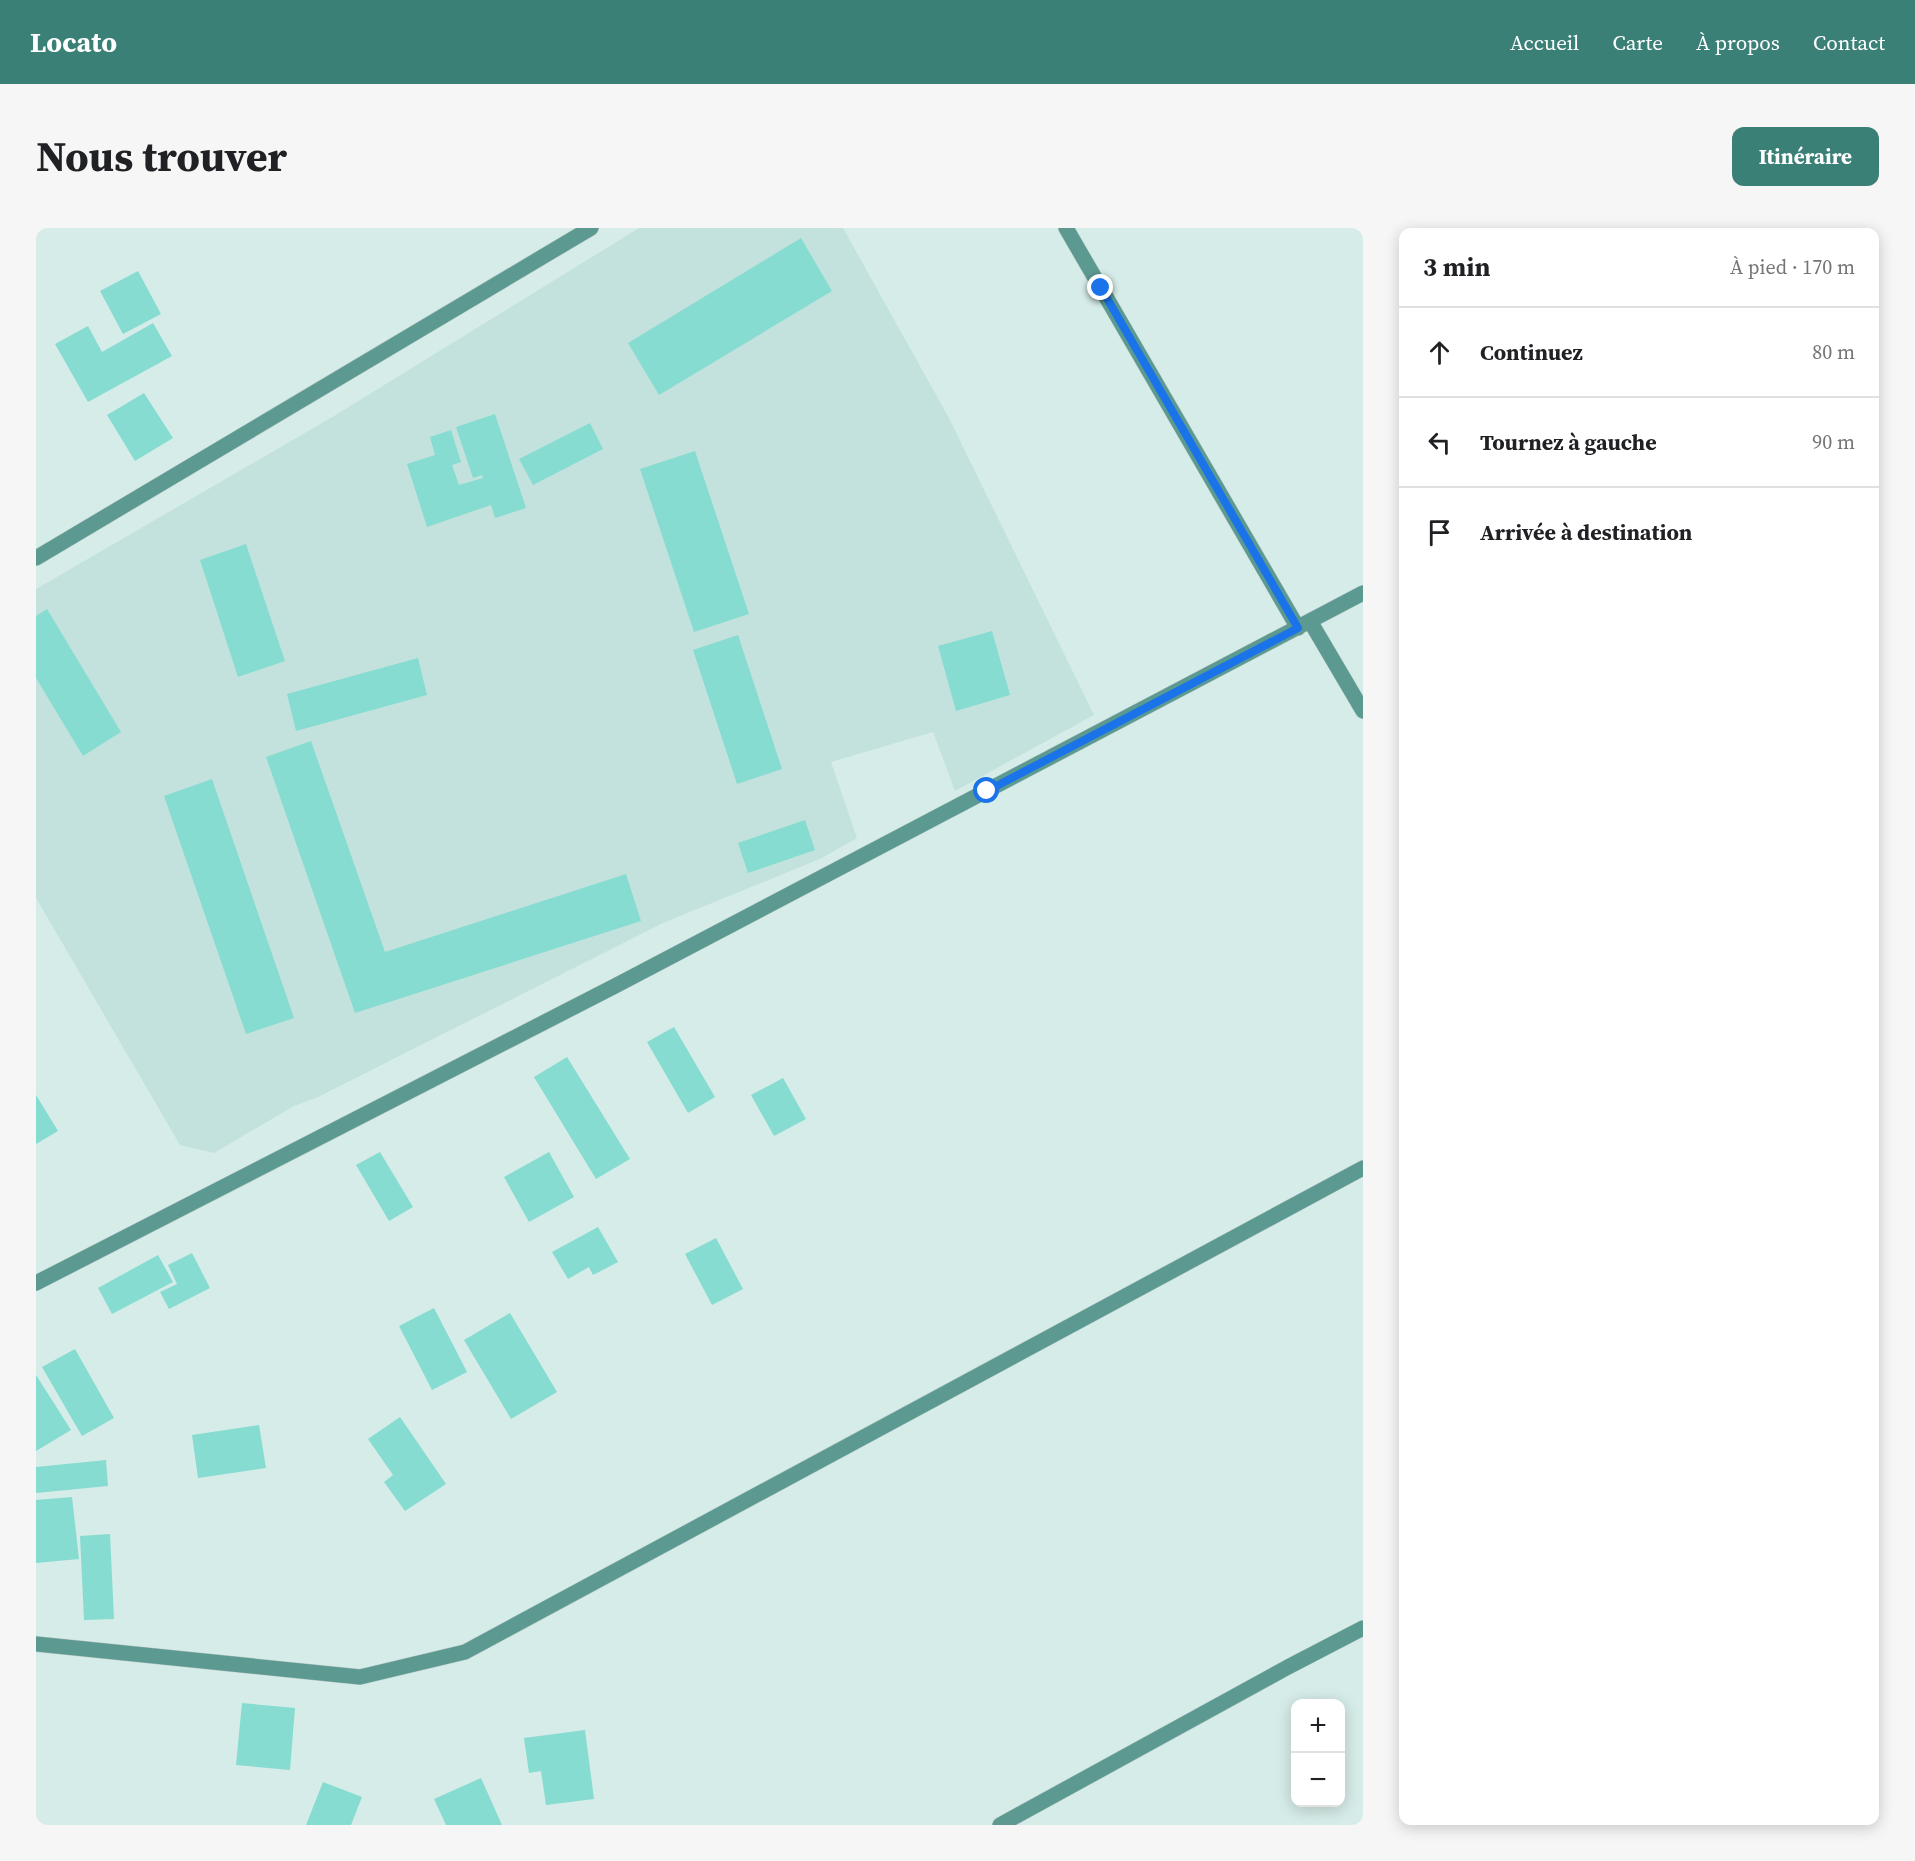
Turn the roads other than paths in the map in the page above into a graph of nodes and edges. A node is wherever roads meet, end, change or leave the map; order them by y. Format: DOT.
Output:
graph roads {
  1 [pos="591,228"];
  2 [pos="1066,228"];
  3 [pos="36,558"];
  4 [pos="1363,593"];
  5 [pos="1304,624"];
  6 [pos="1363,711"];
  7 [pos="1363,1168"];
  8 [pos="36,1283"];
  9 [pos="1363,1628"];
  10 [pos="36,1644"];
  11 [pos="1000,1825"];
  1 -- 3 [label="street"];
  2 -- 5 [label="street"];
  4 -- 5 [label="street"];
  5 -- 6 [label="street"];
  5 -- 8 [label="street"];
  7 -- 10 [label="street"];
  9 -- 11 [label="street"];
}
